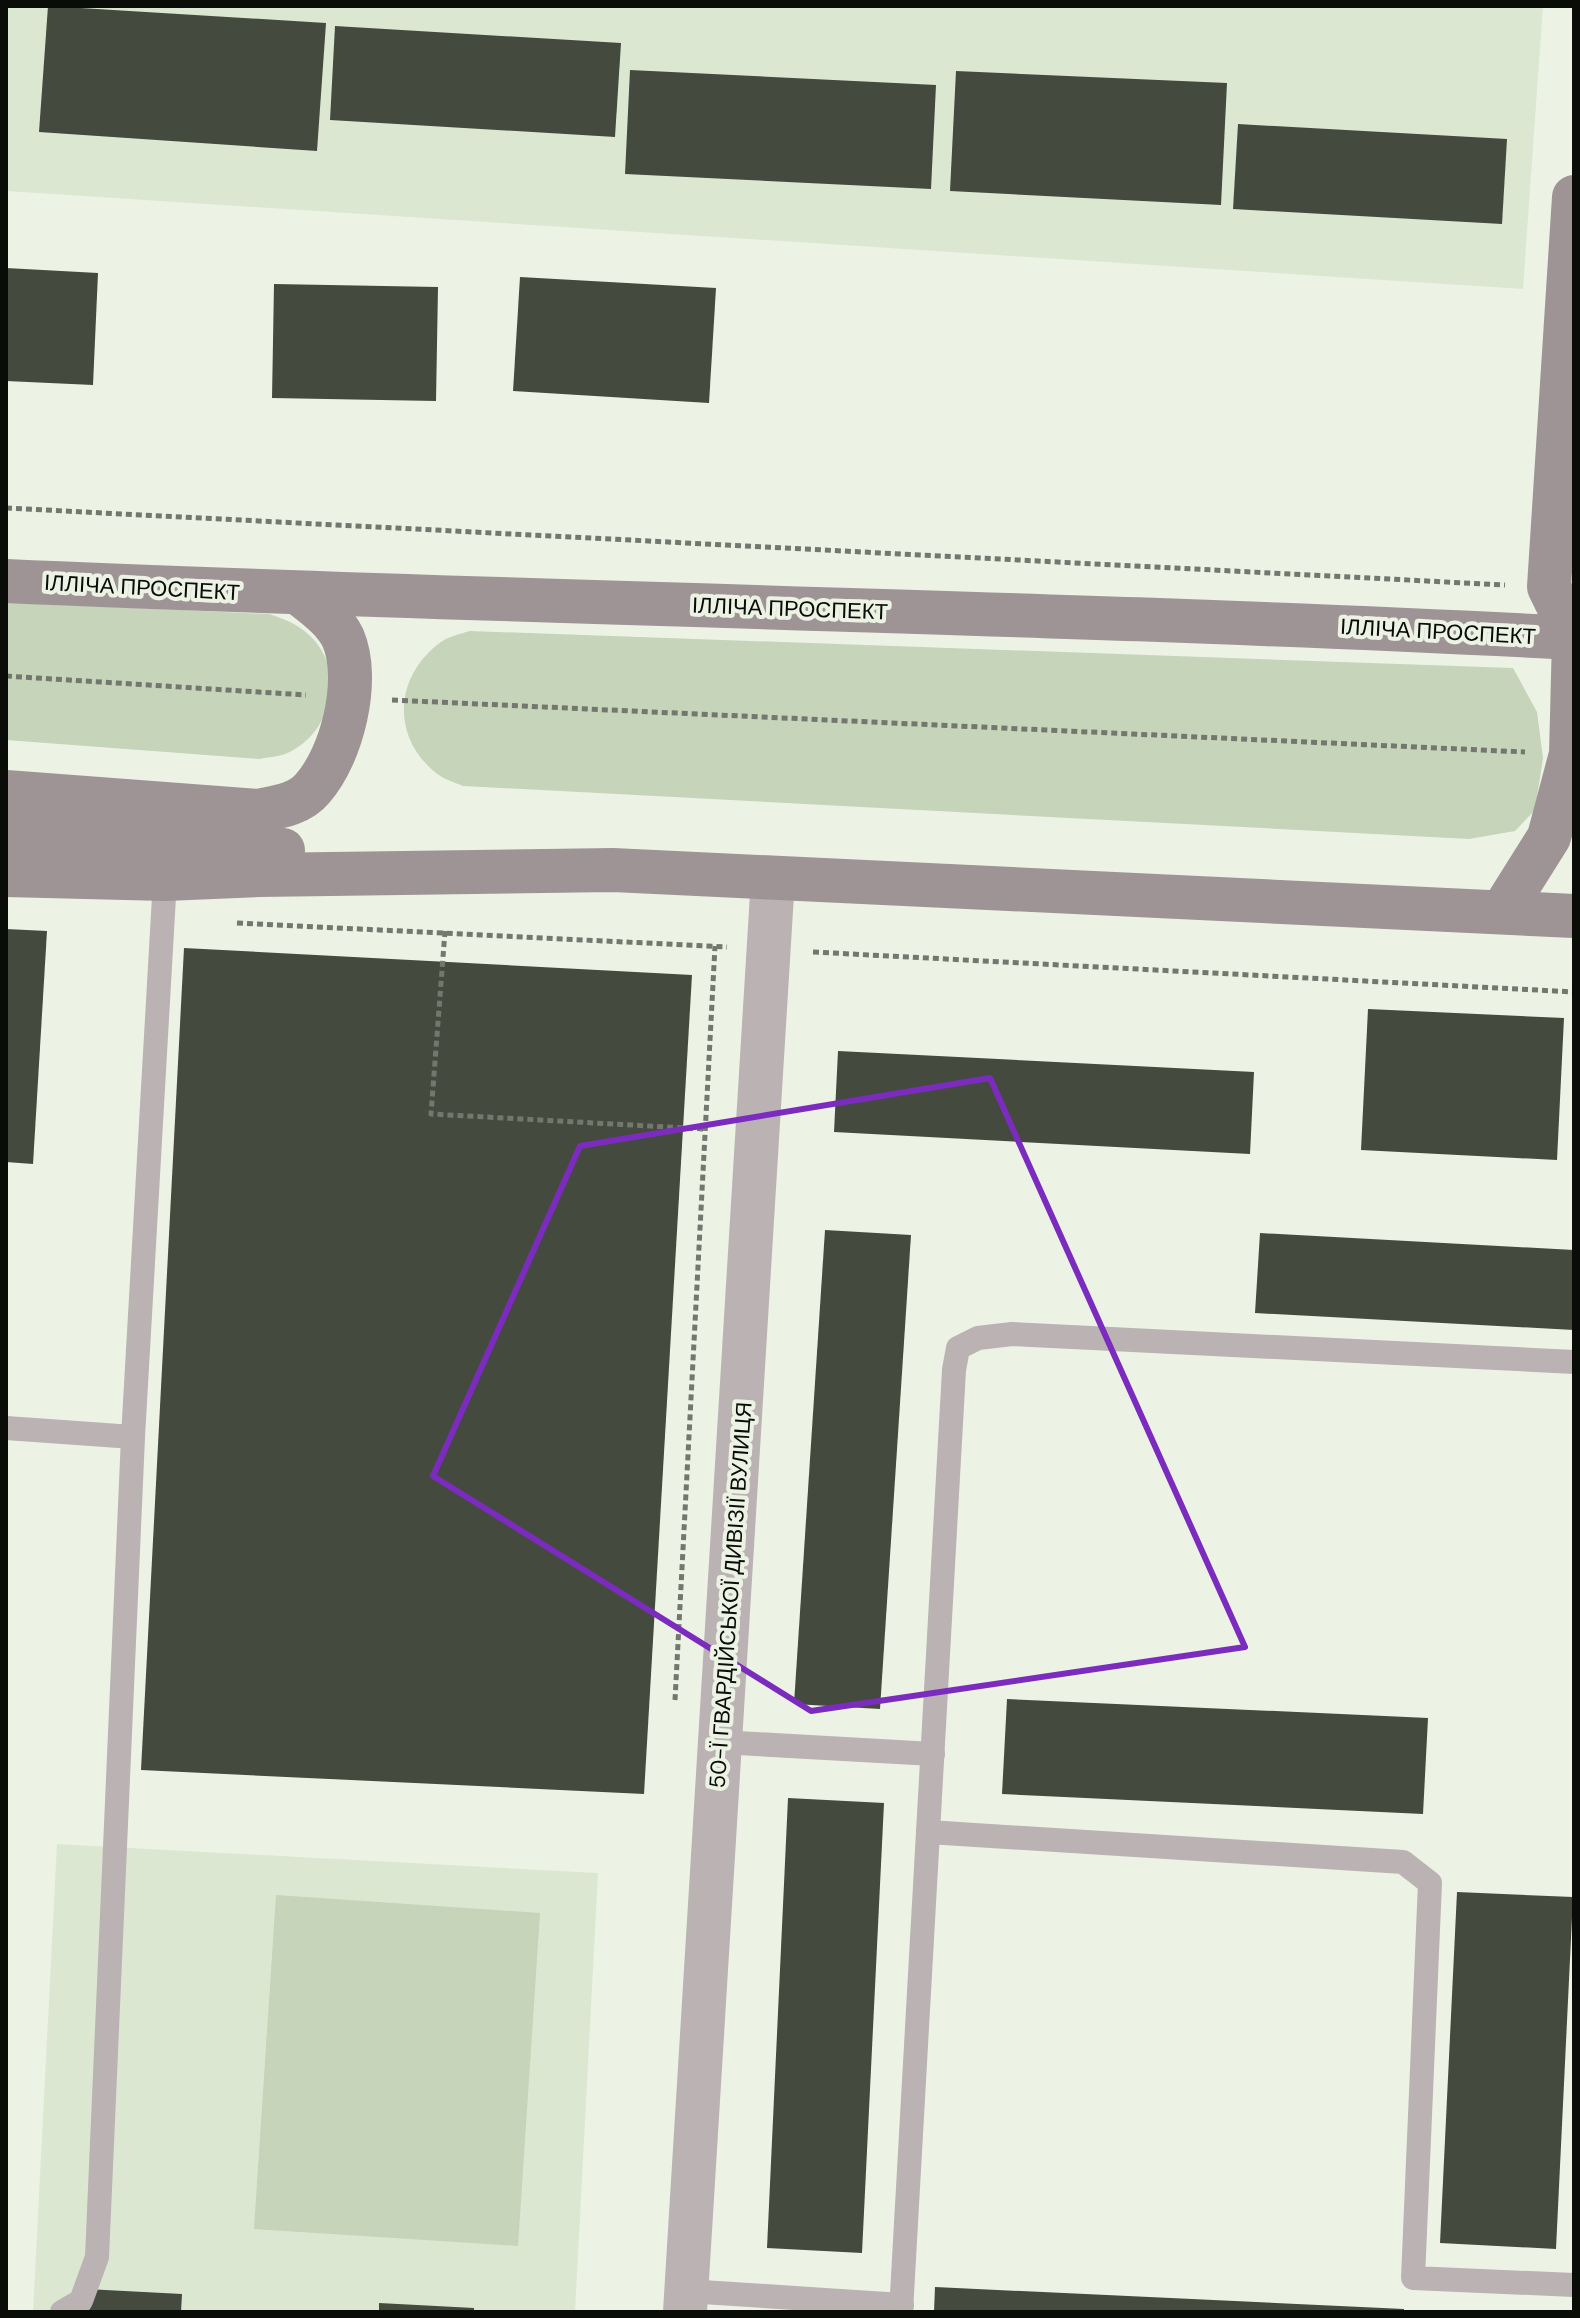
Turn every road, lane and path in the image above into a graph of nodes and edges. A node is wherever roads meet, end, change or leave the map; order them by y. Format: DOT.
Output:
graph roads {
  1 [pos="1574,197"];
  2 [pos="6,508"];
  3 [pos="6,581"];
  4 [pos="1549,587"];
  5 [pos="300,594"];
  6 [pos="1574,638"];
  7 [pos="6,676"];
  8 [pos="348,698"];
  9 [pos="1571,754"];
  10 [pos="6,792"];
  11 [pos="6,832"];
  12 [pos="613,870"];
  13 [pos="6,875"];
  14 [pos="773,878"];
  15 [pos="164,900"];
  16 [pos="1502,912"];
  17 [pos="1574,916"];
  18 [pos="445,931"];
  19 [pos="715,946"];
  20 [pos="770,948"];
  21 [pos="1574,992"];
  22 [pos="704,1129"];
  23 [pos="1574,1362"];
  24 [pos="6,1428"];
  25 [pos="133,1437"];
  26 [pos="674,1712"];
  27 [pos="720,1742"];
  28 [pos="933,1754"];
  29 [pos="928,1832"];
  30 [pos="1574,2285"];
  31 [pos="686,2302"];
  32 [pos="901,2308"];
  33 [pos="62,2312"];
  1 -- 4 [label="main road"];
  2 -- 4 [label="path"];
  3 -- 5 [label="main road, ІЛЛІЧА ПРОСПЕКТ"];
  4 -- 6 [label="main road"];
  5 -- 6 [label="main road, ІЛЛІЧА ПРОСПЕКТ"];
  5 -- 8 [label="main road"];
  6 -- 9 [label="main road"];
  7 -- 8 [label="path"];
  8 -- 9 [label="path"];
  8 -- 10 [label="main road"];
  9 -- 16 [label="main road"];
  11 -- 12 [label="main road"];
  12 -- 14 [label="main road"];
  12 -- 15 [label="main road"];
  13 -- 15 [label="main road"];
  14 -- 16 [label="main road"];
  14 -- 20 [label="street, 50-Ї ГВАРДІЙСЬКОЇ ДИВІЗІЇ ВУЛИЦЯ"];
  15 -- 18 [label="path"];
  15 -- 25 [label="lane"];
  16 -- 17 [label="main road"];
  18 -- 19 [label="path"];
  18 -- 22 [label="path"];
  19 -- 20 [label="path"];
  19 -- 22 [label="path"];
  20 -- 21 [label="path"];
  20 -- 27 [label="street, 50-Ї ГВАРДІЙСЬКОЇ ДИВІЗІЇ ВУЛИЦЯ"];
  22 -- 26 [label="path"];
  23 -- 28 [label="lane"];
  24 -- 25 [label="lane"];
  25 -- 33 [label="lane"];
  27 -- 28 [label="lane"];
  27 -- 31 [label="street, 50-Ї ГВАРДІЙСЬКОЇ ДИВІЗІЇ ВУЛИЦЯ"];
  28 -- 29 [label="lane"];
  29 -- 30 [label="lane"];
  29 -- 32 [label="lane"];
  31 -- 32 [label="lane"];
}
